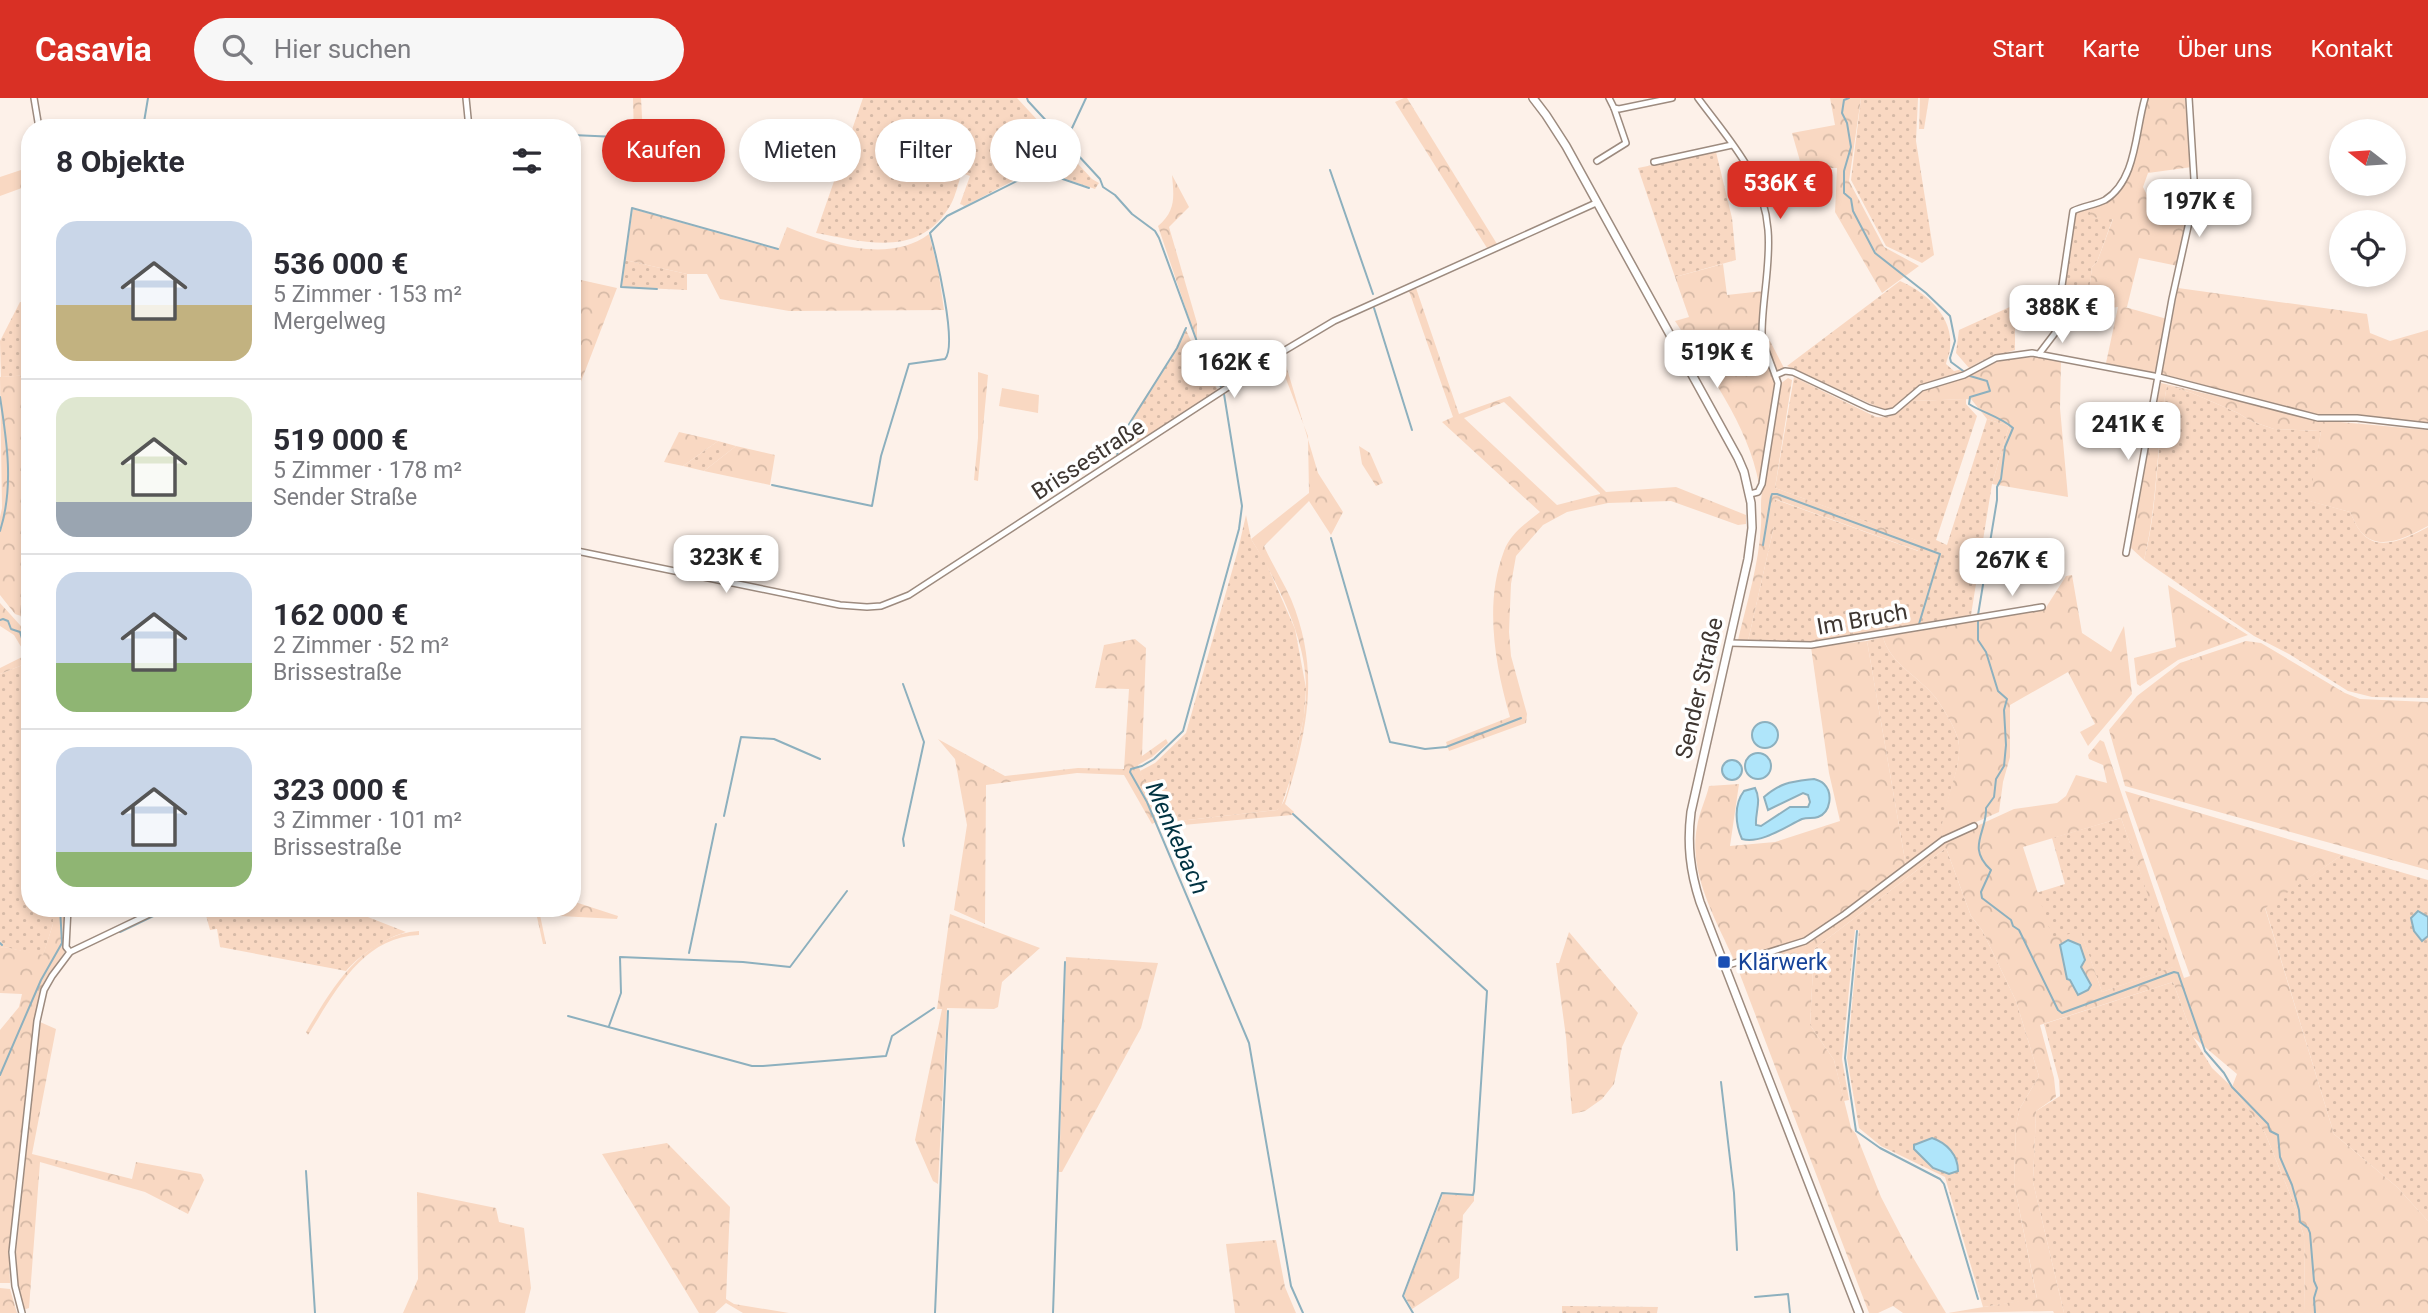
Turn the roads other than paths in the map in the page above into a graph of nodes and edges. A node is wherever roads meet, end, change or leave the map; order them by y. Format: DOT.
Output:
graph roads {
  1 [pos="34,98"];
  2 [pos="466,98"];
  3 [pos="1533,98"];
  4 [pos="1609,98"];
  5 [pos="1672,98"];
  6 [pos="1698,98"];
  7 [pos="2145,98"];
  8 [pos="2189,98"];
  9 [pos="1614,108"];
  10 [pos="38,119"];
  11 [pos="468,119"];
  12 [pos="1732,145"];
  13 [pos="1597,161"];
  14 [pos="1654,162"];
  15 [pos="1596,203"];
  16 [pos="2039,354"];
  17 [pos="1776,374"];
  18 [pos="2159,377"];
  19 [pos="2428,426"];
  20 [pos="1750,494"];
  21 [pos="581,552"];
  22 [pos="2126,553"];
  23 [pos="2042,607"];
  24 [pos="1729,643"];
  25 [pos="1974,826"];
  26 [pos="68,917"];
  27 [pos="143,917"];
  28 [pos="69,952"];
  29 [pos="1725,966"];
  30 [pos="22,1313"];
  31 [pos="1860,1313"];
  1 -- 10 [label="street"];
  2 -- 11 [label="street"];
  3 -- 15 [label="main road, Sender Straße"];
  4 -- 9 [label="street"];
  5 -- 9 [label="street"];
  6 -- 12 [label="street"];
  7 -- 16 [label="street"];
  8 -- 18 [label="street"];
  9 -- 13 [label="street"];
  12 -- 14 [label="street"];
  12 -- 17 [label="street"];
  15 -- 20 [label="main road, Sender Straße"];
  15 -- 21 [label="street, Brissestraße"];
  16 -- 17 [label="street"];
  16 -- 18 [label="street"];
  17 -- 20 [label="street"];
  18 -- 19 [label="street"];
  18 -- 22 [label="street"];
  20 -- 24 [label="main road, Sender Straße"];
  23 -- 24 [label="street, Im Bruch"];
  24 -- 29 [label="main road, Sender Straße"];
  25 -- 29 [label="street"];
  26 -- 28 [label="street"];
  27 -- 28 [label="street"];
  28 -- 30 [label="street"];
  29 -- 31 [label="main road, Sender Straße"];
}
